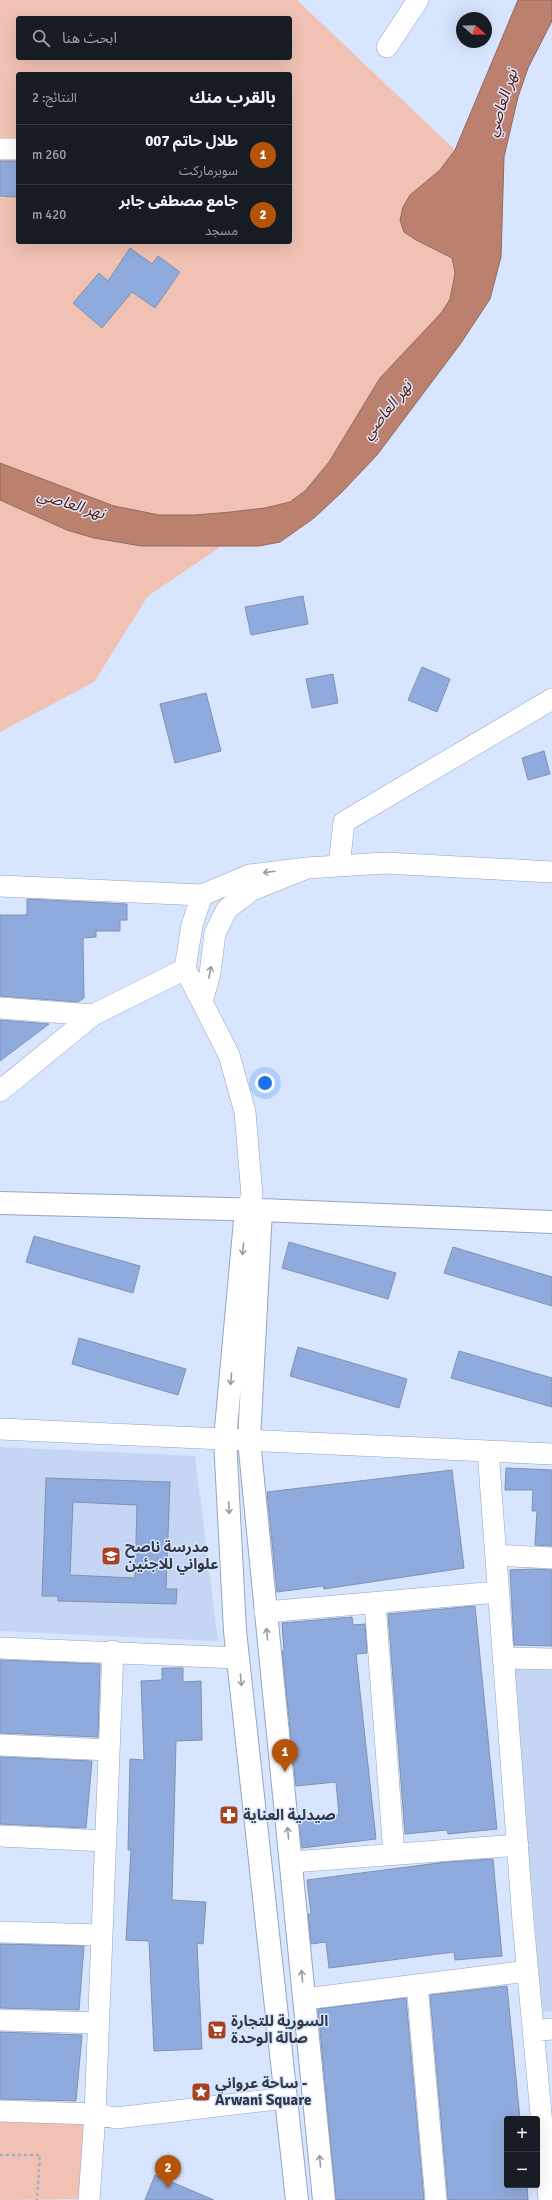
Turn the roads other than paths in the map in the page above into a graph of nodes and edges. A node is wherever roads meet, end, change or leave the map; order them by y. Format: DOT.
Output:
graph roads {
  1 [pos="418,0"];
  2 [pos="387,48"];
  3 [pos="0,148"];
  4 [pos="16,149"];
  5 [pos="552,699"];
  6 [pos="339,866"];
  7 [pos="308,868"];
  8 [pos="552,872"];
  9 [pos="0,886"];
  10 [pos="202,895"];
  11 [pos="185,969"];
  12 [pos="202,1002"];
  13 [pos="0,1008"];
  14 [pos="93,1015"];
  15 [pos="0,1091"];
  16 [pos="0,1203"];
  17 [pos="253,1205"];
  18 [pos="552,1222"];
  19 [pos="0,1429"];
  20 [pos="226,1439"];
  21 [pos="249,1440"];
  22 [pos="488,1451"];
  23 [pos="552,1454"];
  24 [pos="496,1555"];
  25 [pos="552,1558"];
  26 [pos="498,1592"];
  27 [pos="375,1603"];
  28 [pos="265,1612"];
  29 [pos="0,1648"];
  30 [pos="113,1651"];
  31 [pos="238,1658"];
  32 [pos="503,1658"];
  33 [pos="552,1659"];
  34 [pos="0,1745"];
  35 [pos="109,1750"];
  36 [pos="0,1836"];
  37 [pos="106,1841"];
  38 [pos="518,1844"];
  39 [pos="394,1854"];
  40 [pos="292,1862"];
  41 [pos="0,1932"];
  42 [pos="102,1935"];
  43 [pos="528,1971"];
  44 [pos="417,1985"];
  45 [pos="305,1999"];
  46 [pos="0,2020"];
  47 [pos="98,2023"];
  48 [pos="543,2030"];
  49 [pos="286,2098"];
  50 [pos="0,2111"];
  51 [pos="95,2114"];
  52 [pos="89,2200"];
  53 [pos="297,2200"];
  54 [pos="324,2200"];
  55 [pos="436,2200"];
  56 [pos="549,2200"];
  1 -- 2 [label="street"];
  3 -- 4 [label="street"];
  5 -- 6 [label="street"];
  6 -- 7 [label="street"];
  6 -- 8 [label="street"];
  7 -- 10 [label="street, one-way"];
  12 -- 7 [label="street, one-way"];
  9 -- 10 [label="street"];
  10 -- 11 [label="street"];
  11 -- 12 [label="street"];
  11 -- 14 [label="street"];
  12 -- 17 [label="street"];
  13 -- 14 [label="street"];
  14 -- 15 [label="street"];
  16 -- 17 [label="main road"];
  17 -- 18 [label="main road"];
  17 -- 20 [label="main road, one-way"];
  17 -- 21 [label="main road"];
  19 -- 20 [label="street"];
  20 -- 21 [label="street"];
  20 -- 31 [label="main road, one-way"];
  21 -- 22 [label="street"];
  21 -- 28 [label="main road"];
  22 -- 23 [label="street"];
  22 -- 24 [label="street"];
  24 -- 25 [label="street"];
  24 -- 26 [label="street"];
  26 -- 27 [label="street"];
  26 -- 32 [label="street"];
  27 -- 28 [label="street"];
  27 -- 39 [label="street"];
  40 -- 28 [label="main road, one-way"];
  29 -- 30 [label="street"];
  30 -- 31 [label="street"];
  30 -- 35 [label="street"];
  31 -- 49 [label="main road, one-way"];
  32 -- 33 [label="street"];
  32 -- 38 [label="street"];
  34 -- 35 [label="street"];
  35 -- 37 [label="street"];
  36 -- 37 [label="street"];
  37 -- 42 [label="street"];
  38 -- 39 [label="street"];
  38 -- 43 [label="street"];
  39 -- 40 [label="street"];
  45 -- 40 [label="main road, one-way"];
  41 -- 42 [label="street"];
  42 -- 47 [label="street"];
  43 -- 44 [label="street"];
  43 -- 48 [label="street"];
  44 -- 45 [label="street"];
  44 -- 55 [label="street"];
  54 -- 45 [label="main road, one-way"];
  46 -- 47 [label="street"];
  47 -- 51 [label="street"];
  48 -- 56 [label="street"];
  49 -- 51 [label="street"];
  49 -- 53 [label="main road"];
  50 -- 51 [label="street"];
  51 -- 52 [label="street"];
}
